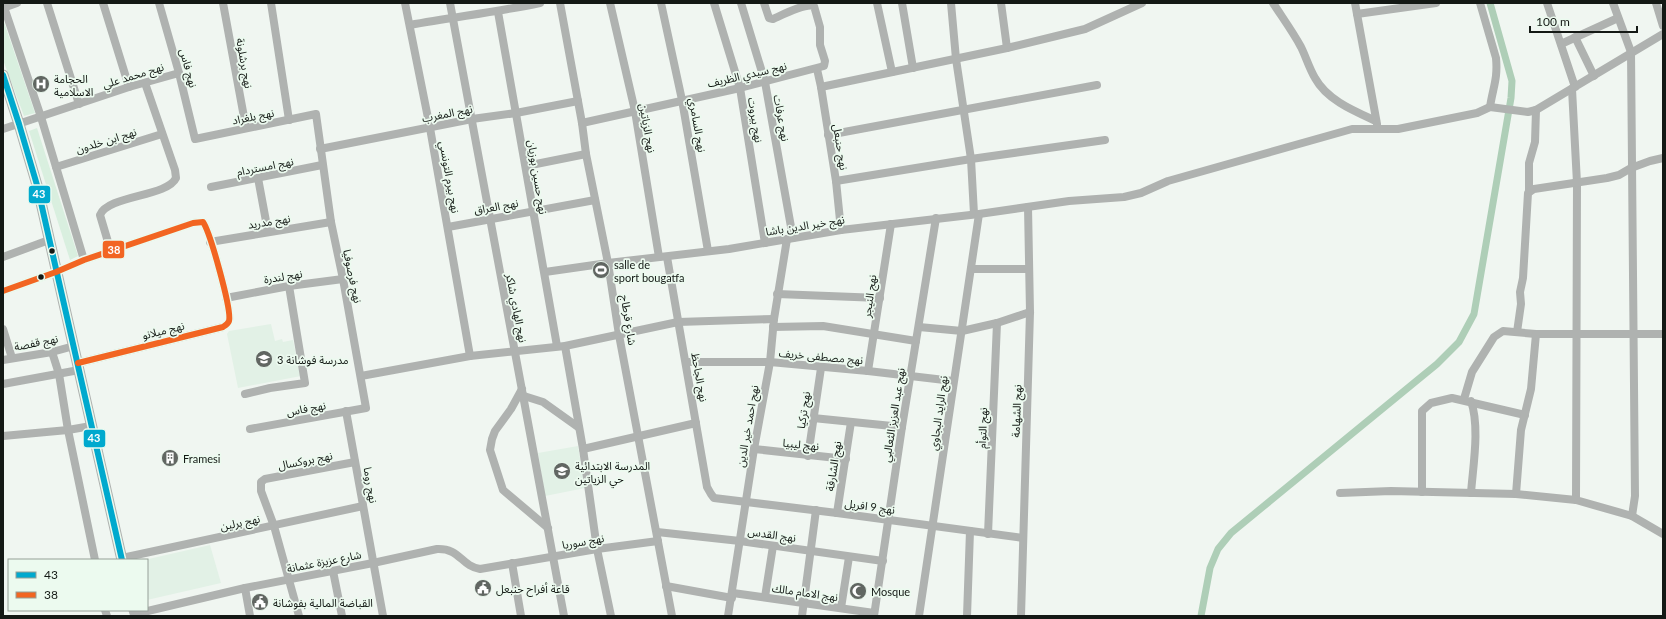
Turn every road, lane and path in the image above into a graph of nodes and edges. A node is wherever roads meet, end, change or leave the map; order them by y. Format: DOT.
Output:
graph roads {
  1 [pos="17,3"];
  2 [pos="48,3"];
  3 [pos="103,3"];
  4 [pos="159,3"];
  5 [pos="223,3"];
  6 [pos="270,3"];
  7 [pos="405,3"];
  8 [pos="450,3"];
  9 [pos="540,3"];
  10 [pos="560,3"];
  11 [pos="610,3"];
  12 [pos="661,3"];
  13 [pos="714,3"];
  14 [pos="741,3"];
  15 [pos="764,3"];
  16 [pos="877,3"];
  17 [pos="902,3"];
  18 [pos="951,3"];
  19 [pos="1001,3"];
  20 [pos="1142,3"];
  21 [pos="1273,3"];
  22 [pos="1355,3"];
  23 [pos="1436,3"];
  24 [pos="1480,3"];
  25 [pos="1547,3"];
  26 [pos="1613,3"];
  27 [pos="1656,3"];
  28 [pos="4,7"];
  29 [pos="502,8"];
  30 [pos="1357,14"];
  31 [pos="452,17"];
  32 [pos="1618,18"];
  33 [pos="410,25"];
  34 [pos="1663,26"];
  35 [pos="1663,34"];
  36 [pos="1575,37"];
  37 [pos="1561,44"];
  38 [pos="1007,48"];
  39 [pos="1631,52"];
  40 [pos="956,59"];
  41 [pos="819,68"];
  42 [pos="913,68"];
  43 [pos="892,72"];
  44 [pos="179,73"];
  45 [pos="3,75"];
  46 [pos="1594,76"];
  47 [pos="765,82"];
  48 [pos="145,83"];
  49 [pos="1097,85"];
  50 [pos="129,87"];
  51 [pos="821,87"];
  52 [pos="740,88"];
  53 [pos="1574,88"];
  54 [pos="682,100"];
  55 [pos="578,101"];
  56 [pos="79,104"];
  57 [pos="1492,106"];
  58 [pos="964,110"];
  59 [pos="1536,110"];
  60 [pos="635,111"];
  61 [pos="516,113"];
  62 [pos="316,114"];
  63 [pos="41,117"];
  64 [pos="472,119"];
  65 [pos="289,120"];
  66 [pos="1376,121"];
  67 [pos="582,123"];
  68 [pos="19,124"];
  69 [pos="246,128"];
  70 [pos="430,128"];
  71 [pos="3,129"];
  72 [pos="1378,130"];
  73 [pos="162,134"];
  74 [pos="828,135"];
  75 [pos="195,138"];
  76 [pos="1105,140"];
  77 [pos="320,149"];
  78 [pos="586,154"];
  79 [pos="1663,158"];
  80 [pos="971,159"];
  81 [pos="322,165"];
  82 [pos="526,166"];
  83 [pos="56,167"];
  84 [pos="1631,168"];
  85 [pos="258,178"];
  86 [pos="836,181"];
  87 [pos="1577,183"];
  88 [pos="211,188"];
  89 [pos="1529,192"];
  90 [pos="594,200"];
  91 [pos="1028,207"];
  92 [pos="532,211"];
  93 [pos="977,214"];
  94 [pos="490,218"];
  95 [pos="936,218"];
  96 [pos="331,222"];
  97 [pos="891,224"];
  98 [pos="448,226"];
  99 [pos="840,230"];
  100 [pos="268,232"];
  101 [pos="790,239"];
  102 [pos="49,240"];
  103 [pos="210,242"];
  104 [pos="765,243"];
  105 [pos="111,252"];
  106 [pos="708,252"];
  107 [pos="3,257"];
  108 [pos="663,257"];
  109 [pos="84,260"];
  110 [pos="608,262"];
  111 [pos="972,269"];
  112 [pos="1029,269"];
  113 [pos="56,272"];
  114 [pos="545,272"];
  115 [pos="343,279"];
  116 [pos="289,286"];
  117 [pos="3,291"];
  118 [pos="777,294"];
  119 [pos="226,298"];
  120 [pos="880,298"];
  121 [pos="1030,312"];
  122 [pos="774,318"];
  123 [pos="678,322"];
  124 [pos="997,323"];
  125 [pos="773,327"];
  126 [pos="919,327"];
  127 [pos="3,329"];
  128 [pos="962,331"];
  129 [pos="1517,332"];
  130 [pos="875,334"];
  131 [pos="1536,334"];
  132 [pos="1576,334"];
  133 [pos="1633,334"];
  134 [pos="1663,334"];
  135 [pos="619,335"];
  136 [pos="916,341"];
  137 [pos="74,346"];
  138 [pos="561,346"];
  139 [pos="514,351"];
  140 [pos="52,352"];
  141 [pos="470,356"];
  142 [pos="12,358"];
  143 [pos="3,360"];
  144 [pos="686,362"];
  145 [pos="770,362"];
  146 [pos="78,366"];
  147 [pos="821,368"];
  148 [pos="868,371"];
  149 [pos="59,374"];
  150 [pos="361,376"];
  151 [pos="911,376"];
  152 [pos="953,381"];
  153 [pos="3,384"];
  154 [pos="523,393"];
  155 [pos="245,394"];
  156 [pos="1467,400"];
  157 [pos="366,408"];
  158 [pos="346,411"];
  159 [pos="1524,415"];
  160 [pos="813,418"];
  161 [pos="851,422"];
  162 [pos="696,423"];
  163 [pos="91,426"];
  164 [pos="578,427"];
  165 [pos="902,427"];
  166 [pos="250,429"];
  167 [pos="68,430"];
  168 [pos="3,436"];
  169 [pos="639,436"];
  170 [pos="583,449"];
  171 [pos="754,449"];
  172 [pos="808,456"];
  173 [pos="846,459"];
  174 [pos="355,462"];
  175 [pos="1422,492"];
  176 [pos="1340,493"];
  177 [pos="1471,493"];
  178 [pos="1516,494"];
  179 [pos="714,498"];
  180 [pos="1576,500"];
  181 [pos="746,501"];
  182 [pos="363,506"];
  183 [pos="816,510"];
  184 [pos="837,513"];
  185 [pos="1632,516"];
  186 [pos="888,519"];
  187 [pos="274,526"];
  188 [pos="933,526"];
  189 [pos="548,528"];
  190 [pos="970,531"];
  191 [pos="988,534"];
  192 [pos="1663,534"];
  193 [pos="657,536"];
  194 [pos="1023,538"];
  195 [pos="740,541"];
  196 [pos="773,546"];
  197 [pos="597,549"];
  198 [pos="811,551"];
  199 [pos="554,557"];
  200 [pos="849,557"];
  201 [pos="95,559"];
  202 [pos="122,559"];
  203 [pos="883,561"];
  204 [pos="374,563"];
  205 [pos="512,563"];
  206 [pos="333,571"];
  207 [pos="288,580"];
  208 [pos="666,586"];
  209 [pos="245,588"];
  210 [pos="732,595"];
  211 [pos="765,597"];
  212 [pos="804,603"];
  213 [pos="841,608"];
  214 [pos="148,610"];
  215 [pos="874,614"];
  216 [pos="250,616"];
  217 [pos="299,616"];
  218 [pos="342,616"];
  219 [pos="383,616"];
  220 [pos="521,616"];
  221 [pos="564,616"];
  222 [pos="610,616"];
  223 [pos="672,616"];
  224 [pos="728,616"];
  225 [pos="802,616"];
  226 [pos="919,616"];
  227 [pos="967,616"];
  228 [pos="1021,616"];
  1 -- 28 [label="street"];
  2 -- 56 [label="street"];
  3 -- 50 [label="street"];
  4 -- 44 [label="street, نهج فاس"];
  5 -- 69 [label="street, نهج برشلونة"];
  6 -- 65 [label="street"];
  7 -- 33 [label="street, نهج بيرم التونسي"];
  8 -- 31 [label="street, نهج الهادي شاكر"];
  9 -- 29 [label="street"];
  10 -- 55 [label="street, شارع قرطاج"];
  11 -- 60 [label="street, نهج الزياتين"];
  12 -- 54 [label="street, نهج السامري"];
  13 -- 52 [label="street, نهج بيروت"];
  14 -- 47 [label="street, نهج عرفات"];
  15 -- 41 [label="street, نهج حنبعل"];
  16 -- 43 [label="street"];
  17 -- 42 [label="street"];
  18 -- 40 [label="street, نهج الرايد البجاوي"];
  19 -- 38 [label="street"];
  20 -- 38 [label="street"];
  21 -- 66 [label="street"];
  22 -- 30 [label="street"];
  23 -- 30 [label="street"];
  24 -- 57 [label="street"];
  25 -- 37 [label="street"];
  26 -- 32 [label="street"];
  27 -- 34 [label="street"];
  28 -- 63 [label="street"];
  29 -- 31 [label="street"];
  29 -- 61 [label="street, نهج حسين بوزيان"];
  30 -- 66 [label="street"];
  31 -- 33 [label="street"];
  31 -- 64 [label="street, نهج الهادي شاكر"];
  32 -- 36 [label="street"];
  32 -- 39 [label="street"];
  33 -- 70 [label="street, نهج بيرم التونسي"];
  35 -- 39 [label="street"];
  36 -- 37 [label="street"];
  36 -- 46 [label="street"];
  37 -- 53 [label="street"];
  38 -- 40 [label="street"];
  39 -- 46 [label="street"];
  39 -- 84 [label="street"];
  40 -- 42 [label="street"];
  40 -- 58 [label="street, نهج الرايد البجاوي"];
  41 -- 47 [label="street, نهج سيدي الظريف"];
  41 -- 51 [label="street, نهج حنبعل"];
  42 -- 43 [label="street"];
  43 -- 51 [label="street"];
  44 -- 48 [label="street, نهج محمد علي"];
  44 -- 75 [label="street, نهج فاس"];
  45 -- 68 [label="main road"];
  46 -- 53 [label="street"];
  47 -- 52 [label="street, نهج سيدي الظريف"];
  47 -- 101 [label="street, نهج عرفات"];
  48 -- 50 [label="street, نهج محمد علي"];
  48 -- 73 [label="street"];
  49 -- 58 [label="street"];
  50 -- 56 [label="street, نهج محمد علي"];
  51 -- 74 [label="street, نهج حنبعل"];
  52 -- 54 [label="street, نهج سيدي الظريف"];
  52 -- 104 [label="street, نهج بيروت"];
  53 -- 59 [label="street"];
  53 -- 87 [label="street"];
  54 -- 60 [label="street, نهج سيدي الظريف"];
  54 -- 106 [label="street, نهج السامري"];
  55 -- 61 [label="street, نهج المغرب"];
  55 -- 67 [label="street, شارع قرطاج"];
  56 -- 63 [label="street, نهج محمد علي"];
  57 -- 59 [label="street"];
  57 -- 72 [label="street, نهج خير الدين باشا"];
  58 -- 74 [label="street"];
  58 -- 80 [label="street, نهج الرايد البجاوي"];
  59 -- 89 [label="street"];
  60 -- 67 [label="street, نهج سيدي الظريف"];
  60 -- 108 [label="street, نهج الزياتين"];
  61 -- 64 [label="street, نهج المغرب"];
  61 -- 82 [label="street, نهج حسين بوزيان"];
  62 -- 65 [label="street, نهج بلغراد"];
  62 -- 77 [label="street, نهج فرصوفيا"];
  63 -- 68 [label="street, نهج محمد علي"];
  63 -- 83 [label="street"];
  64 -- 70 [label="street, نهج المغرب"];
  64 -- 94 [label="street, نهج الهادي شاكر"];
  65 -- 69 [label="street, نهج بلغراد"];
  66 -- 72 [label="street"];
  67 -- 78 [label="street, شارع قرطاج"];
  68 -- 71 [label="street, نهج محمد علي"];
  68 -- 102 [label="main road"];
  69 -- 75 [label="street, نهج بلغراد"];
  70 -- 77 [label="street, نهج المغرب"];
  70 -- 98 [label="street, نهج بيرم التونسي"];
  72 -- 91 [label="street, نهج خير الدين باشا"];
  73 -- 83 [label="street, نهج ابن خلدون"];
  73 -- 105 [label="street"];
  74 -- 86 [label="street, نهج حنبعل"];
  76 -- 80 [label="street"];
  77 -- 81 [label="street, نهج فرصوفيا"];
  78 -- 82 [label="street"];
  78 -- 90 [label="street, شارع قرطاج"];
  79 -- 84 [label="street"];
  80 -- 86 [label="street"];
  80 -- 93 [label="street, نهج الرايد البجاوي"];
  81 -- 85 [label="street, نهج امستردام"];
  81 -- 96 [label="street, نهج فرصوفيا"];
  82 -- 92 [label="street, نهج حسين بوزيان"];
  83 -- 109 [label="street"];
  84 -- 87 [label="street"];
  84 -- 133 [label="street"];
  85 -- 88 [label="street, نهج امستردام"];
  85 -- 100 [label="street"];
  86 -- 99 [label="street, نهج حنبعل"];
  87 -- 89 [label="street"];
  87 -- 132 [label="street"];
  89 -- 129 [label="street"];
  90 -- 92 [label="street, نهج العراق"];
  90 -- 110 [label="street, شارع قرطاج"];
  91 -- 93 [label="street, نهج خير الدين باشا"];
  91 -- 112 [label="street, نهج الشهامة"];
  92 -- 94 [label="street, نهج العراق"];
  92 -- 114 [label="street, نهج حسين بوزيان"];
  93 -- 95 [label="street, نهج خير الدين باشا"];
  93 -- 111 [label="street, نهج الرايد البجاوي"];
  94 -- 98 [label="street, نهج العراق"];
  94 -- 139 [label="street, نهج الهادي شاكر"];
  95 -- 97 [label="street, نهج خير الدين باشا"];
  95 -- 126 [label="street, نهج عبد العزيز الثعالبي"];
  96 -- 100 [label="street, نهج مدريد"];
  96 -- 115 [label="street, نهج فرصوفيا"];
  97 -- 99 [label="street, نهج خير الدين باشا"];
  97 -- 120 [label="street, نهج النيجر"];
  98 -- 141 [label="street, نهج بيرم التونسي"];
  99 -- 101 [label="street, نهج خير الدين باشا"];
  100 -- 103 [label="street, نهج مدريد"];
  101 -- 104 [label="street, نهج خير الدين باشا"];
  101 -- 118 [label="street, نهج احمد خير الدين"];
  102 -- 107 [label="street"];
  102 -- 113 [label="main road"];
  103 -- 105 [label="street, نهج ميلانو"];
  103 -- 119 [label="street, نهج ميلانو"];
  104 -- 106 [label="street, نهج خير الدين باشا"];
  105 -- 109 [label="street, نهج ميلانو"];
  106 -- 108 [label="street, نهج خير الدين باشا"];
  108 -- 110 [label="street, نهج خير الدين باشا"];
  108 -- 123 [label="street, نهج الجاحظ"];
  109 -- 113 [label="street, نهج ميلانو"];
  110 -- 114 [label="street, نهج خير الدين باشا"];
  110 -- 135 [label="street, شارع قرطاج"];
  111 -- 112 [label="street"];
  111 -- 128 [label="street, نهج الرايد البجاوي"];
  112 -- 121 [label="street, نهج الشهامة"];
  113 -- 117 [label="street, نهج ميلانو"];
  113 -- 137 [label="main road"];
  114 -- 138 [label="street, نهج حسين بوزيان"];
  115 -- 116 [label="street, نهج لندرة"];
  115 -- 150 [label="street, نهج فرصوفيا"];
  116 -- 119 [label="street, نهج لندرة"];
  116 -- 155 [label="street"];
  118 -- 120 [label="street"];
  118 -- 122 [label="street, نهج احمد خير الدين"];
  119 -- 146 [label="street, نهج ميلانو"];
  120 -- 130 [label="street, نهج النيجر"];
  121 -- 124 [label="street"];
  121 -- 194 [label="street, نهج الشهامة"];
  122 -- 123 [label="street"];
  122 -- 125 [label="street, نهج احمد خير الدين"];
  123 -- 135 [label="street"];
  123 -- 144 [label="street, نهج الجاحظ"];
  124 -- 128 [label="street"];
  124 -- 191 [label="street, نهج التوأم"];
  125 -- 130 [label="street"];
  125 -- 145 [label="street, نهج احمد خير الدين"];
  126 -- 128 [label="street"];
  126 -- 136 [label="street, نهج عبد العزيز الثعالبي"];
  127 -- 142 [label="street"];
  128 -- 152 [label="street, نهج الرايد البجاوي"];
  129 -- 131 [label="street"];
  129 -- 156 [label="street"];
  130 -- 136 [label="street"];
  130 -- 148 [label="street, نهج النيجر"];
  131 -- 132 [label="street"];
  131 -- 159 [label="street"];
  132 -- 133 [label="street"];
  132 -- 180 [label="street"];
  133 -- 134 [label="street"];
  133 -- 185 [label="street"];
  135 -- 138 [label="street"];
  135 -- 169 [label="street, شارع قرطاج"];
  136 -- 151 [label="street, نهج عبد العزيز الثعالبي"];
  137 -- 140 [label="street, نهج قفصة"];
  137 -- 146 [label="main road"];
  138 -- 139 [label="street"];
  138 -- 164 [label="street, نهج حسين بوزيان"];
  139 -- 141 [label="street"];
  139 -- 154 [label="street, نهج الهادي شاكر"];
  140 -- 142 [label="street, نهج قفصة"];
  140 -- 149 [label="street"];
  141 -- 150 [label="street"];
  142 -- 143 [label="street, نهج قفصة"];
  144 -- 145 [label="street, نهج مصطفى خريف"];
  144 -- 162 [label="street, نهج الجاحظ"];
  145 -- 147 [label="street, نهج مصطفى خريف"];
  145 -- 171 [label="street, نهج احمد خير الدين"];
  146 -- 149 [label="street, نهج ميلانو"];
  146 -- 163 [label="main road"];
  147 -- 148 [label="street, نهج مصطفى خريف"];
  147 -- 160 [label="street, نهج تركيا"];
  148 -- 151 [label="street, نهج مصطفى خريف"];
  149 -- 153 [label="street, نهج ميلانو"];
  149 -- 167 [label="street"];
  150 -- 157 [label="street, نهج فرصوفيا"];
  151 -- 152 [label="street, نهج مصطفى خريف"];
  151 -- 165 [label="street, نهج عبد العزيز الثعالبي"];
  152 -- 188 [label="street, نهج الرايد البجاوي"];
  154 -- 164 [label="street"];
  154 -- 189 [label="street, نهج الهادي شاكر"];
  154 -- 189 [label="street"];
  156 -- 159 [label="street"];
  156 -- 175 [label="street"];
  156 -- 177 [label="street"];
  157 -- 158 [label="street, نهج فاس"];
  158 -- 166 [label="street, نهج فاس"];
  158 -- 174 [label="street, نهج روما"];
  159 -- 178 [label="street"];
  160 -- 161 [label="street"];
  160 -- 172 [label="street, نهج تركيا"];
  161 -- 165 [label="street"];
  161 -- 173 [label="street, نهج الشارقة"];
  162 -- 169 [label="street"];
  162 -- 179 [label="street, نهج الجاحظ"];
  163 -- 167 [label="street"];
  163 -- 202 [label="main road"];
  164 -- 170 [label="street, نهج حسين بوزيان"];
  165 -- 186 [label="street, نهج عبد العزيز الثعالبي"];
  167 -- 168 [label="street"];
  167 -- 201 [label="street"];
  169 -- 170 [label="street"];
  169 -- 193 [label="street, شارع قرطاج"];
  170 -- 197 [label="street, نهج حسين بوزيان"];
  171 -- 172 [label="street, نهج ليبيا"];
  171 -- 181 [label="street, نهج احمد خير الدين"];
  172 -- 173 [label="street, نهج ليبيا"];
  173 -- 184 [label="street, نهج الشارقة"];
  174 -- 182 [label="street, نهج روما"];
  174 -- 187 [label="street, نهج بروكسال"];
  175 -- 176 [label="street"];
  175 -- 177 [label="street"];
  177 -- 178 [label="street"];
  178 -- 180 [label="street"];
  179 -- 181 [label="street, نهج 9 افريل"];
  180 -- 185 [label="street"];
  181 -- 183 [label="street, نهج 9 افريل"];
  181 -- 195 [label="street, نهج احمد خير الدين"];
  182 -- 187 [label="street, نهج برلين"];
  182 -- 204 [label="street, نهج روما"];
  183 -- 184 [label="street, نهج 9 افريل"];
  183 -- 198 [label="street"];
  184 -- 186 [label="street, نهج 9 افريل"];
  185 -- 192 [label="street"];
  186 -- 188 [label="street, نهج 9 افريل"];
  186 -- 203 [label="street, نهج عبد العزيز الثعالبي"];
  187 -- 202 [label="street, نهج برلين"];
  187 -- 207 [label="street"];
  188 -- 190 [label="street, نهج 9 افريل"];
  188 -- 226 [label="street, نهج الرايد البجاوي"];
  189 -- 199 [label="street, نهج الهادي شاكر"];
  190 -- 191 [label="street, نهج 9 افريل"];
  190 -- 227 [label="street"];
  191 -- 194 [label="street, نهج 9 افريل"];
  193 -- 195 [label="street, نهج القدس"];
  193 -- 197 [label="street, نهج سوريا"];
  193 -- 208 [label="street, شارع قرطاج"];
  194 -- 228 [label="street, نهج الشهامة"];
  195 -- 196 [label="street, نهج القدس"];
  195 -- 210 [label="street, نهج احمد خير الدين"];
  196 -- 198 [label="street, نهج القدس"];
  196 -- 211 [label="street"];
  197 -- 199 [label="street, نهج سوريا"];
  197 -- 222 [label="street, نهج حسين بوزيان"];
  198 -- 200 [label="street, نهج القدس"];
  198 -- 212 [label="street"];
  199 -- 205 [label="street, نهج سوريا"];
  199 -- 221 [label="street, نهج الهادي شاكر"];
  200 -- 203 [label="street, نهج القدس"];
  200 -- 213 [label="street"];
  203 -- 215 [label="street, نهج عبد العزيز الثعالبي"];
  204 -- 205 [label="street, شارع عزيزة عثمانة"];
  204 -- 206 [label="street, شارع عزيزة عثمانة"];
  204 -- 219 [label="street, نهج روما"];
  205 -- 220 [label="street"];
  206 -- 207 [label="street, شارع عزيزة عثمانة"];
  206 -- 218 [label="street"];
  207 -- 209 [label="street, شارع عزيزة عثمانة"];
  207 -- 217 [label="street"];
  208 -- 210 [label="street, نهج الامام مالك"];
  208 -- 223 [label="street, شارع قرطاج"];
  209 -- 214 [label="street, شارع عزيزة عثمانة"];
  209 -- 216 [label="street"];
  210 -- 211 [label="street, نهج الامام مالك"];
  210 -- 224 [label="street, نهج احمد خير الدين"];
  211 -- 212 [label="street, نهج الامام مالك"];
  212 -- 213 [label="street, نهج الامام مالك"];
  212 -- 225 [label="street"];
  213 -- 215 [label="street, نهج الامام مالك"];
}
